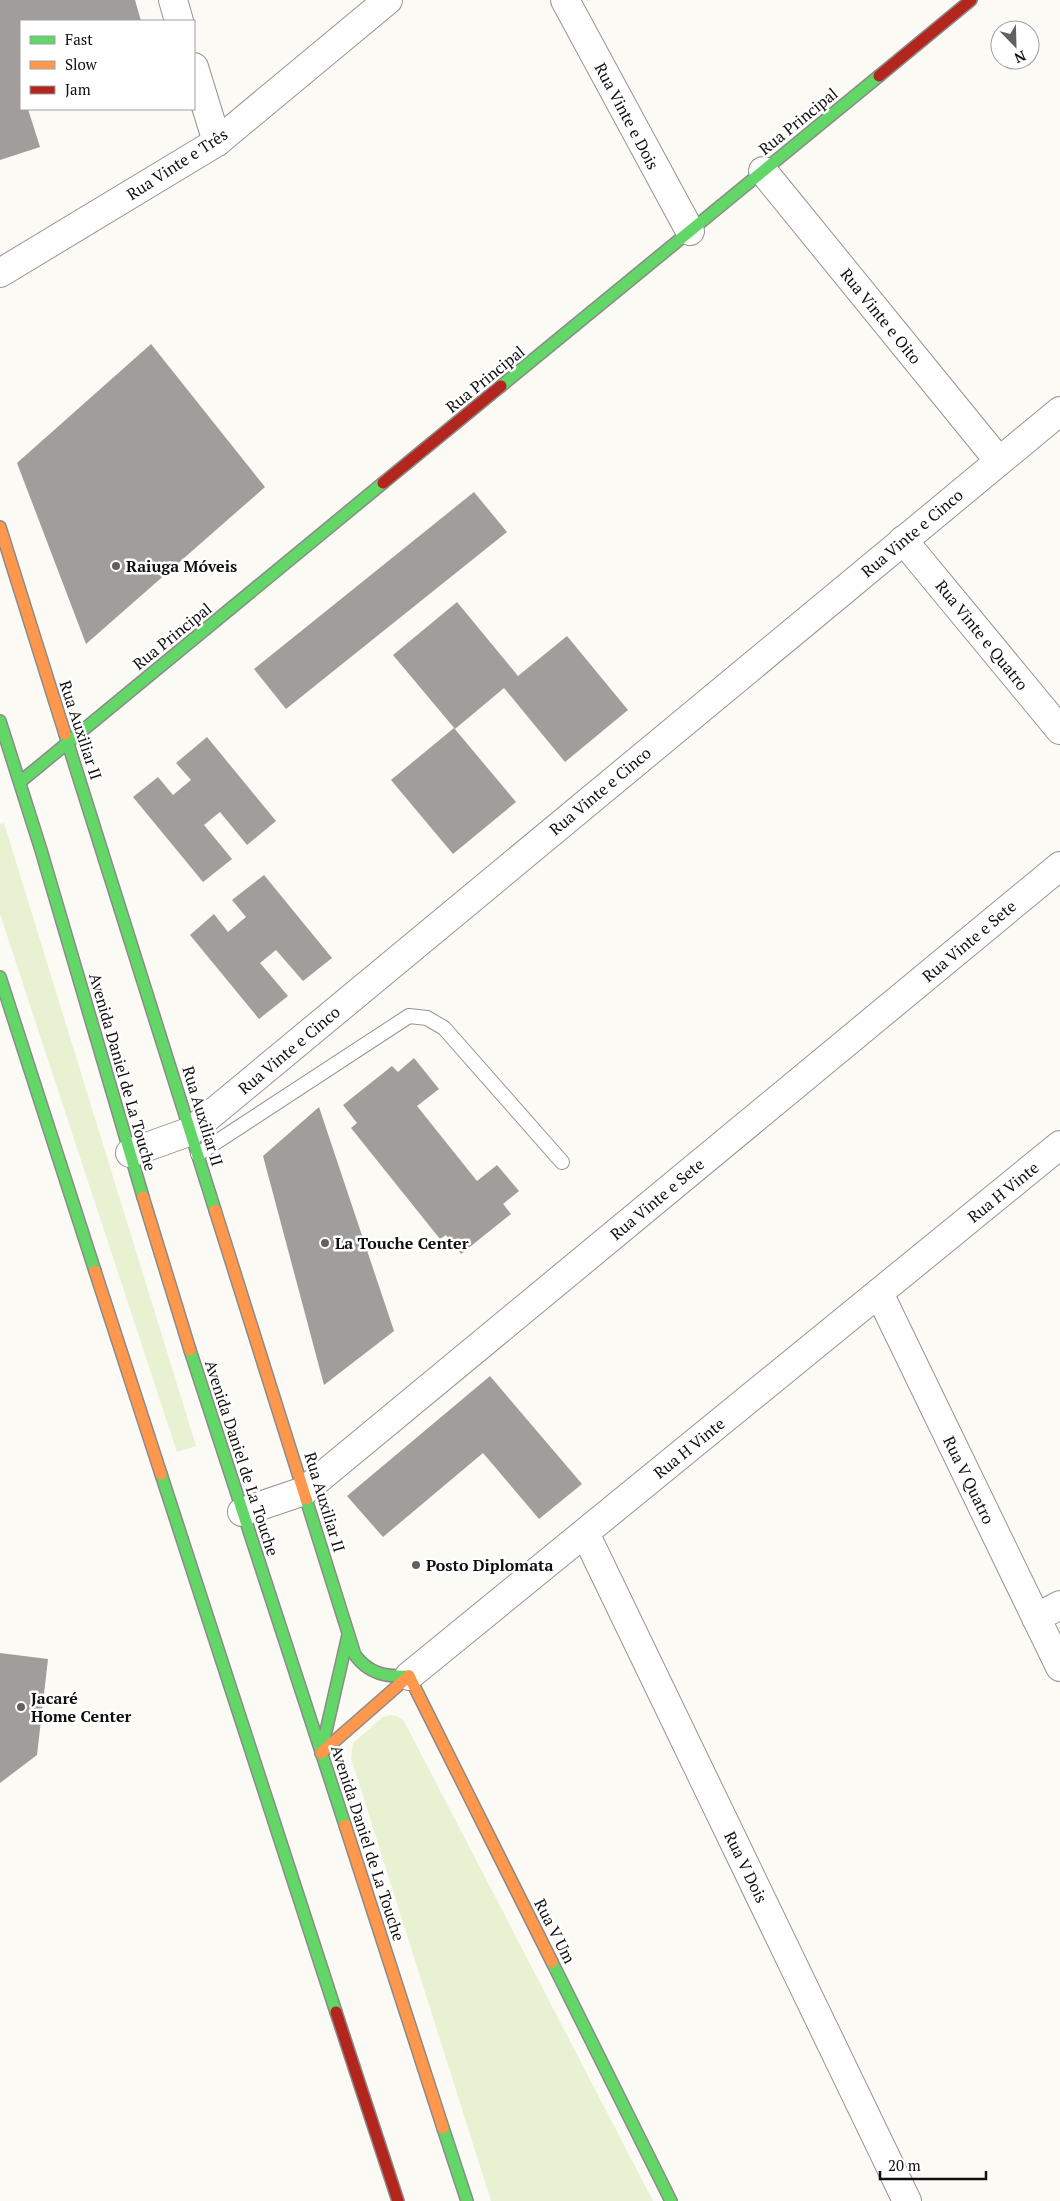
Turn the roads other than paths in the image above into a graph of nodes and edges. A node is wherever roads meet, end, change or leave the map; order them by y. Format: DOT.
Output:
graph roads {
  1 [pos="173,0"];
  2 [pos="388,0"];
  3 [pos="565,0"];
  4 [pos="970,0"];
  5 [pos="179,20"];
  6 [pos="195,71"];
  7 [pos="217,142"];
  8 [pos="763,171"];
  9 [pos="690,231"];
  10 [pos="0,274"];
  11 [pos="1060,411"];
  12 [pos="999,461"];
  13 [pos="0,528"];
  14 [pos="903,540"];
  15 [pos="0,721"];
  16 [pos="1060,730"];
  17 [pos="68,743"];
  18 [pos="20,782"];
  19 [pos="7,786"];
  20 [pos="1058,872"];
  21 [pos="3,996"];
  22 [pos="194,1143"];
  23 [pos="1060,1145"];
  24 [pos="130,1153"];
  25 [pos="562,1162"];
  26 [pos="879,1293"];
  27 [pos="304,1491"];
  28 [pos="242,1512"];
  29 [pos="584,1533"];
  30 [pos="1060,1605"];
  31 [pos="1036,1618"];
  32 [pos="348,1635"];
  33 [pos="1060,1667"];
  34 [pos="409,1676"];
  35 [pos="321,1753"];
  36 [pos="398,2201"];
  37 [pos="468,2201"];
  38 [pos="671,2201"];
  39 [pos="907,2201"];
  1 -- 5 [label="street"];
  2 -- 7 [label="street, Rua Vinte e Três"];
  3 -- 9 [label="street, Rua Vinte e Dois"];
  4 -- 8 [label="street, Rua Principal"];
  6 -- 7 [label="street"];
  7 -- 10 [label="street, Rua Vinte e Três"];
  8 -- 9 [label="street, Rua Principal"];
  8 -- 12 [label="street, Rua Vinte e Oito"];
  9 -- 17 [label="street, Rua Principal"];
  11 -- 12 [label="street, Rua Vinte e Cinco"];
  12 -- 14 [label="street, Rua Vinte e Cinco"];
  13 -- 17 [label="street, Rua Auxiliar II"];
  14 -- 16 [label="street, Rua Vinte e Quatro"];
  14 -- 22 [label="street, Rua Vinte e Cinco"];
  15 -- 18 [label="street, Avenida Daniel de La Touche"];
  17 -- 18 [label="street, Rua Principal"];
  17 -- 22 [label="street, Rua Auxiliar II"];
  18 -- 19 [label="street"];
  18 -- 24 [label="street, Avenida Daniel de La Touche"];
  20 -- 27 [label="street, Rua Vinte e Sete"];
  21 -- 36 [label="street"];
  22 -- 24 [label="street, Rua Vinte e Cinco"];
  22 -- 25 [label="lane"];
  22 -- 27 [label="street, Rua Auxiliar II"];
  23 -- 26 [label="street, Rua H Vinte"];
  24 -- 28 [label="street, Avenida Daniel de La Touche"];
  26 -- 29 [label="street, Rua H Vinte"];
  26 -- 31 [label="street, Rua V Quatro"];
  27 -- 28 [label="street, Rua Vinte e Sete"];
  27 -- 32 [label="street, Rua Auxiliar II"];
  28 -- 35 [label="street, Avenida Daniel de La Touche"];
  29 -- 34 [label="street, Rua H Vinte"];
  29 -- 39 [label="street, Rua V Dois"];
  30 -- 31 [label="street"];
  31 -- 33 [label="street, Rua V Quatro"];
  32 -- 34 [label="street, Rua Auxiliar II"];
  32 -- 35 [label="street"];
  34 -- 35 [label="street, Rua H Vinte"];
  34 -- 38 [label="street, Rua V Um"];
  35 -- 37 [label="street, Avenida Daniel de La Touche"];
}
